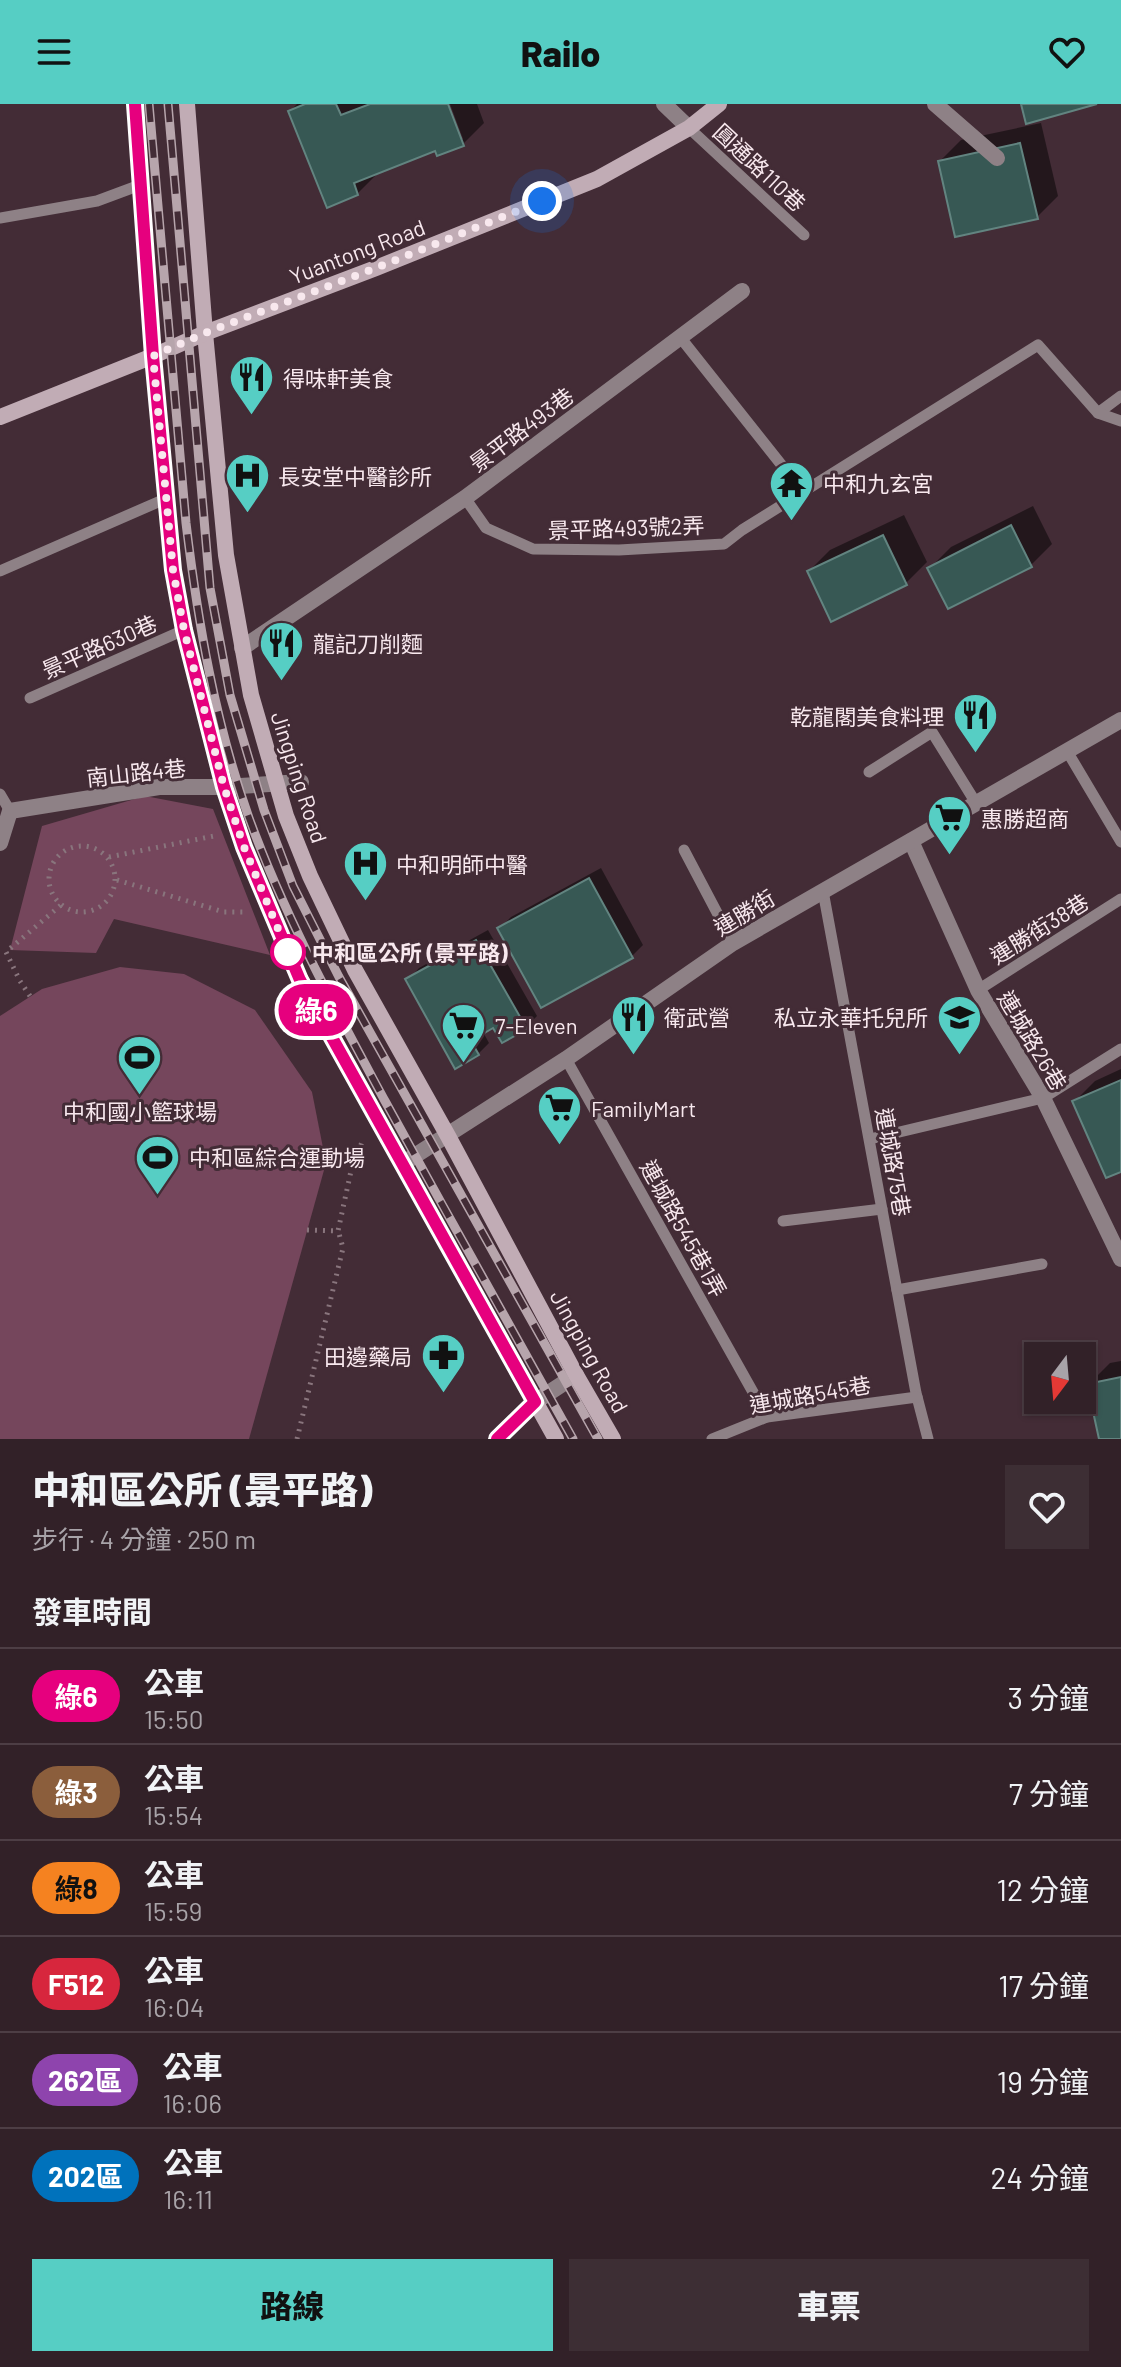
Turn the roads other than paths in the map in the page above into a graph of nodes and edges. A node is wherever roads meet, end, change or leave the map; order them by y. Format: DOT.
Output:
graph roads {
  1 [pos="135,104"];
  2 [pos="187,104"];
  3 [pos="664,104"];
  4 [pos="719,104"];
  5 [pos="935,104"];
  6 [pos="689,128"];
  7 [pos="997,158"];
  8 [pos="140,185"];
  9 [pos="0,218"];
  10 [pos="804,235"];
  11 [pos="742,291"];
  12 [pos="205,333"];
  13 [pos="680,337"];
  14 [pos="153,356"];
  15 [pos="1121,396"];
  16 [pos="1098,413"];
  17 [pos="0,417"];
  18 [pos="1121,421"];
  19 [pos="803,492"];
  20 [pos="465,498"];
  21 [pos="165,499"];
  22 [pos="0,571"];
  23 [pos="184,630"];
  24 [pos="242,648"];
  25 [pos="30,698"];
  26 [pos="1121,720"];
  27 [pos="1067,751"];
  28 [pos="869,772"];
  29 [pos="301,782"];
  30 [pos="276,784"];
  31 [pos="224,787"];
  32 [pos="0,794"];
  33 [pos="976,803"];
  34 [pos="10,811"];
  35 [pos="911,841"];
  36 [pos="1121,842"];
  37 [pos="0,843"];
  38 [pos="684,850"];
  39 [pos="823,891"];
  40 [pos="1121,899"];
  41 [pos="733,943"];
  42 [pos="978,990"];
  43 [pos="1121,1049"];
  44 [pos="566,1059"];
  45 [pos="1043,1098"];
  46 [pos="448,1136"];
  47 [pos="870,1139"];
  48 [pos="402,1164"];
  49 [pos="882,1209"];
  50 [pos="783,1221"];
  51 [pos="1121,1259"];
  52 [pos="1042,1264"];
  53 [pos="897,1290"];
  54 [pos="576,1375"];
  55 [pos="917,1397"];
  56 [pos="535,1402"];
  57 [pos="767,1417"];
  58 [pos="719,1437"];
  59 [pos="497,1439"];
  60 [pos="556,1439"];
  61 [pos="613,1439"];
  62 [pos="928,1439"];
  1 -- 8 [label="main road"];
  2 -- 12 [label="main road, Jingping Road"];
  3 -- 6 [label="street"];
  4 -- 6 [label="main road, Yuantong Road"];
  5 -- 7 [label="street"];
  6 -- 10 [label="lane, 圓通路110巷"];
  6 -- 12 [label="main road, Yuantong Road"];
  8 -- 9 [label="lane"];
  8 -- 14 [label="main road"];
  11 -- 13 [label="street, 景平路493巷"];
  12 -- 14 [label="main road, Yuantong Road"];
  12 -- 24 [label="main road, Jingping Road"];
  13 -- 19 [label="lane"];
  13 -- 20 [label="street, 景平路493巷"];
  14 -- 17 [label="main road, Yuantong Road"];
  14 -- 21 [label="main road"];
  15 -- 16 [label="lane"];
  16 -- 18 [label="lane"];
  16 -- 19 [label="lane, 景平路493號2弄"];
  19 -- 20 [label="lane, 景平路493號2弄"];
  20 -- 24 [label="street, 景平路493巷"];
  21 -- 22 [label="lane"];
  21 -- 23 [label="main road"];
  23 -- 25 [label="lane, 景平路630巷"];
  23 -- 31 [label="main road"];
  24 -- 30 [label="main road, Jingping Road"];
  26 -- 27 [label="street, 連勝街"];
  27 -- 33 [label="street, 連勝街"];
  27 -- 36 [label="lane"];
  28 -- 33 [label="lane"];
  29 -- 30 [label="street, 南山路4巷"];
  30 -- 31 [label="street, 南山路4巷"];
  30 -- 46 [label="main road, Jingping Road"];
  31 -- 34 [label="street, 南山路4巷"];
  31 -- 48 [label="main road"];
  32 -- 34 [label="lane"];
  33 -- 35 [label="street, 連勝街"];
  34 -- 37 [label="street"];
  35 -- 39 [label="street, 連勝街"];
  35 -- 42 [label="street, 連城路26巷"];
  38 -- 41 [label="lane"];
  39 -- 41 [label="street, 連勝街"];
  39 -- 47 [label="lane, 連城路75巷"];
  40 -- 42 [label="lane, 連勝街38巷"];
  41 -- 44 [label="street, 連勝街"];
  42 -- 45 [label="street, 連城路26巷"];
  43 -- 45 [label="lane"];
  44 -- 46 [label="street, 連勝街"];
  44 -- 57 [label="lane, 連城路545巷1弄"];
  45 -- 47 [label="lane"];
  45 -- 51 [label="street, 連城路26巷"];
  46 -- 48 [label="street, 連勝街"];
  46 -- 54 [label="main road, Jingping Road"];
  47 -- 49 [label="lane, 連城路75巷"];
  48 -- 56 [label="main road"];
  49 -- 50 [label="lane"];
  49 -- 53 [label="lane, 連城路75巷"];
  52 -- 53 [label="lane"];
  53 -- 55 [label="lane, 連城路75巷"];
  54 -- 56 [label="street"];
  54 -- 61 [label="main road, Jingping Road"];
  55 -- 57 [label="lane, 連城路545巷"];
  55 -- 62 [label="lane, 連城路75巷"];
  56 -- 59 [label="street"];
  56 -- 60 [label="main road"];
  57 -- 58 [label="lane, 連城路545巷"];
}
